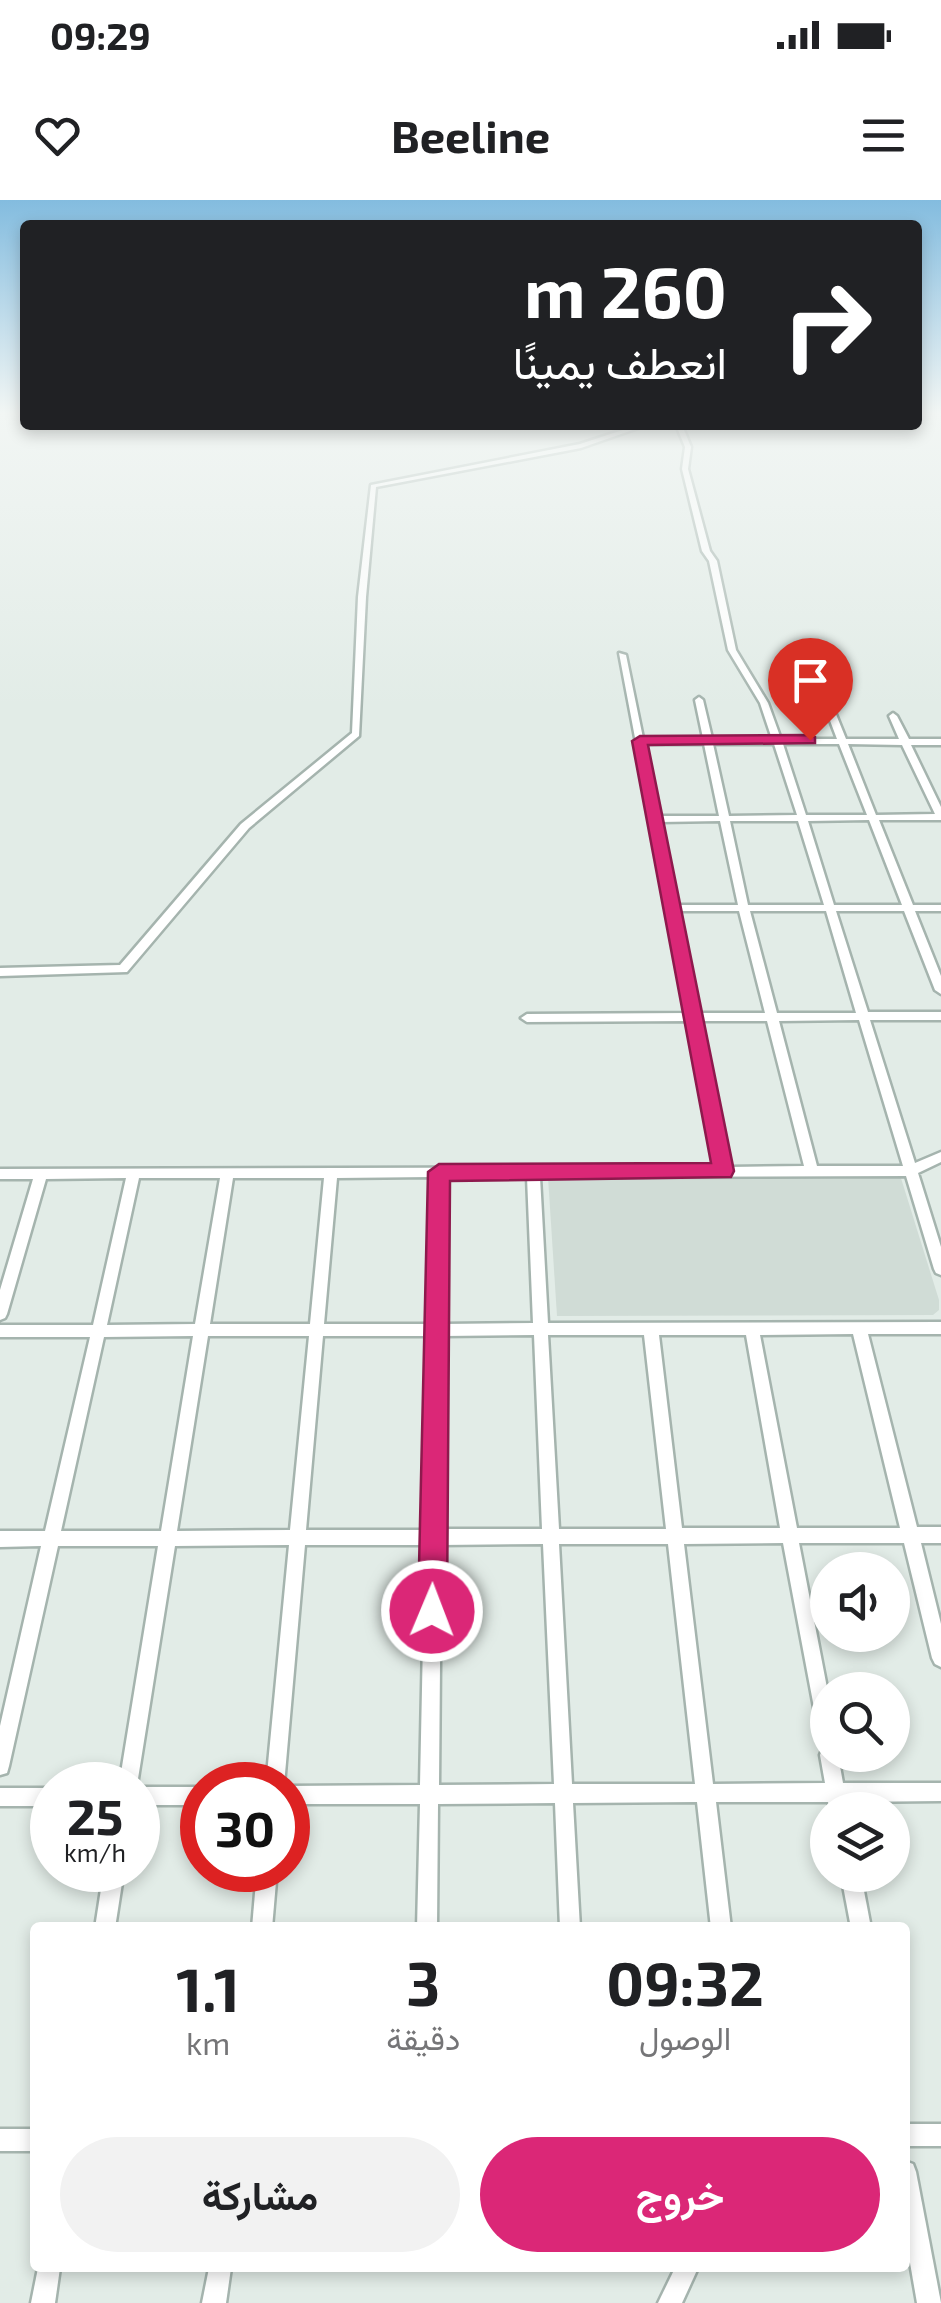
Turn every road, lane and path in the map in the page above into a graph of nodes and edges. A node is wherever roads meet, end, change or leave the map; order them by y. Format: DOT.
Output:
graph roads {
  1 [pos="371,510"];
  2 [pos="696,510"];
  3 [pos="622,655"];
  4 [pos="699,700"];
  5 [pos="827,702"];
  6 [pos="894,716"];
  7 [pos="842,739"];
  8 [pos="777,740"];
  9 [pos="640,741"];
  10 [pos="906,741"];
  11 [pos="708,742"];
  12 [pos="941,742"];
  13 [pos="873,818"];
  14 [pos="656,819"];
  15 [pos="803,819"];
  16 [pos="725,820"];
  17 [pos="673,908"];
  18 [pos="830,908"];
  19 [pos="941,908"];
  20 [pos="744,909"];
  21 [pos="908,909"];
  22 [pos="0,972"];
  23 [pos="941,990"];
  24 [pos="862,1014"];
  25 [pos="941,1016"];
  26 [pos="695,1017"];
  27 [pos="772,1017"];
  28 [pos="527,1018"];
  29 [pos="941,1156"];
  30 [pos="724,1171"];
  31 [pos="812,1171"];
  32 [pos="910,1171"];
  33 [pos="439,1172"];
  34 [pos="533,1172"];
  35 [pos="134,1173"];
  36 [pos="227,1173"];
  37 [pos="331,1173"];
  38 [pos="0,1174"];
  39 [pos="41,1174"];
  40 [pos="941,1269"];
  41 [pos="0,1314"];
  42 [pos="752,1328"];
  43 [pos="859,1328"];
  44 [pos="941,1328"];
  45 [pos="651,1329"];
  46 [pos="316,1330"];
  47 [pos="437,1330"];
  48 [pos="541,1330"];
  49 [pos="99,1331"];
  50 [pos="202,1331"];
  51 [pos="0,1332"];
  52 [pos="910,1535"];
  53 [pos="941,1535"];
  54 [pos="551,1536"];
  55 [pos="675,1536"];
  56 [pos="790,1536"];
  57 [pos="434,1537"];
  58 [pos="168,1538"];
  59 [pos="298,1538"];
  60 [pos="0,1539"];
  61 [pos="51,1539"];
  62 [pos="941,1658"];
  63 [pos="815,1672"];
  64 [pos="132,1762"];
  65 [pos="277,1762"];
  66 [pos="0,1766"];
  67 [pos="941,1792"];
  68 [pos="705,1793"];
  69 [pos="564,1794"];
  70 [pos="310,1795"];
  71 [pos="430,1795"];
  72 [pos="910,1795"];
  73 [pos="30,1796"];
  74 [pos="0,1797"];
  75 [pos="810,1799"];
  76 [pos="110,1892"];
  77 [pos="265,1892"];
  78 [pos="854,1892"];
  79 [pos="105,1922"];
  80 [pos="263,1922"];
  81 [pos="428,1922"];
  82 [pos="570,1922"];
  83 [pos="720,1922"];
  84 [pos="860,1922"];
  85 [pos="910,2135"];
  86 [pos="941,2135"];
  87 [pos="0,2140"];
  88 [pos="30,2140"];
  89 [pos="910,2199"];
  90 [pos="48,2272"];
  91 [pos="219,2272"];
  92 [pos="685,2272"];
  93 [pos="44,2303"];
  94 [pos="214,2303"];
  95 [pos="670,2303"];
  96 [pos="929,2303"];
  1 -- 22 [label="street"];
  2 -- 8 [label="street"];
  3 -- 9 [label="street"];
  4 -- 11 [label="street"];
  5 -- 7 [label="street"];
  6 -- 10 [label="street"];
  7 -- 8 [label="street"];
  7 -- 10 [label="street"];
  7 -- 13 [label="street"];
  8 -- 11 [label="street"];
  8 -- 15 [label="street"];
  9 -- 11 [label="street"];
  9 -- 14 [label="street"];
  10 -- 12 [label="street"];
  10 -- 13 [label="street"];
  11 -- 16 [label="street"];
  13 -- 15 [label="street"];
  13 -- 21 [label="street"];
  14 -- 16 [label="street"];
  14 -- 17 [label="street"];
  15 -- 16 [label="street"];
  15 -- 18 [label="street"];
  16 -- 20 [label="street"];
  17 -- 20 [label="street"];
  17 -- 26 [label="street"];
  18 -- 20 [label="street"];
  18 -- 21 [label="street"];
  18 -- 24 [label="street"];
  19 -- 21 [label="street"];
  20 -- 27 [label="street"];
  21 -- 23 [label="street"];
  24 -- 25 [label="street"];
  24 -- 27 [label="street"];
  24 -- 32 [label="street"];
  26 -- 27 [label="street"];
  26 -- 28 [label="street"];
  26 -- 30 [label="street"];
  27 -- 31 [label="street"];
  29 -- 32 [label="street"];
  30 -- 31 [label="street"];
  30 -- 34 [label="street"];
  31 -- 32 [label="street"];
  32 -- 40 [label="street"];
  33 -- 34 [label="street"];
  33 -- 37 [label="street"];
  33 -- 47 [label="street"];
  34 -- 48 [label="street"];
  35 -- 36 [label="street"];
  35 -- 39 [label="street"];
  35 -- 49 [label="street"];
  36 -- 37 [label="street"];
  36 -- 50 [label="street"];
  37 -- 46 [label="street"];
  38 -- 39 [label="street"];
  39 -- 41 [label="street"];
  42 -- 43 [label="street"];
  42 -- 45 [label="street"];
  42 -- 56 [label="street"];
  43 -- 44 [label="street"];
  43 -- 52 [label="street"];
  45 -- 48 [label="street"];
  45 -- 55 [label="street"];
  46 -- 47 [label="street"];
  46 -- 50 [label="street"];
  46 -- 59 [label="street"];
  47 -- 48 [label="street"];
  47 -- 57 [label="street"];
  48 -- 54 [label="street"];
  49 -- 50 [label="street"];
  49 -- 51 [label="street"];
  49 -- 61 [label="street"];
  50 -- 58 [label="street"];
  52 -- 53 [label="street"];
  52 -- 56 [label="street"];
  52 -- 62 [label="street"];
  54 -- 55 [label="street"];
  54 -- 57 [label="street"];
  54 -- 69 [label="street"];
  55 -- 56 [label="street"];
  55 -- 68 [label="street"];
  56 -- 63 [label="street"];
  57 -- 59 [label="street"];
  57 -- 71 [label="street"];
  58 -- 59 [label="street"];
  58 -- 61 [label="street"];
  58 -- 64 [label="street"];
  59 -- 65 [label="street"];
  60 -- 61 [label="street"];
  61 -- 66 [label="street"];
  67 -- 72 [label="street"];
  68 -- 69 [label="street"];
  68 -- 75 [label="street"];
  68 -- 83 [label="street"];
  69 -- 71 [label="street"];
  69 -- 82 [label="street"];
  70 -- 71 [label="street"];
  71 -- 81 [label="street"];
  73 -- 74 [label="street"];
  76 -- 79 [label="street"];
  77 -- 80 [label="street"];
  78 -- 84 [label="street"];
  85 -- 86 [label="street"];
  87 -- 88 [label="street"];
  89 -- 96 [label="street"];
  90 -- 93 [label="street"];
  91 -- 94 [label="street"];
  92 -- 95 [label="street"];
}
